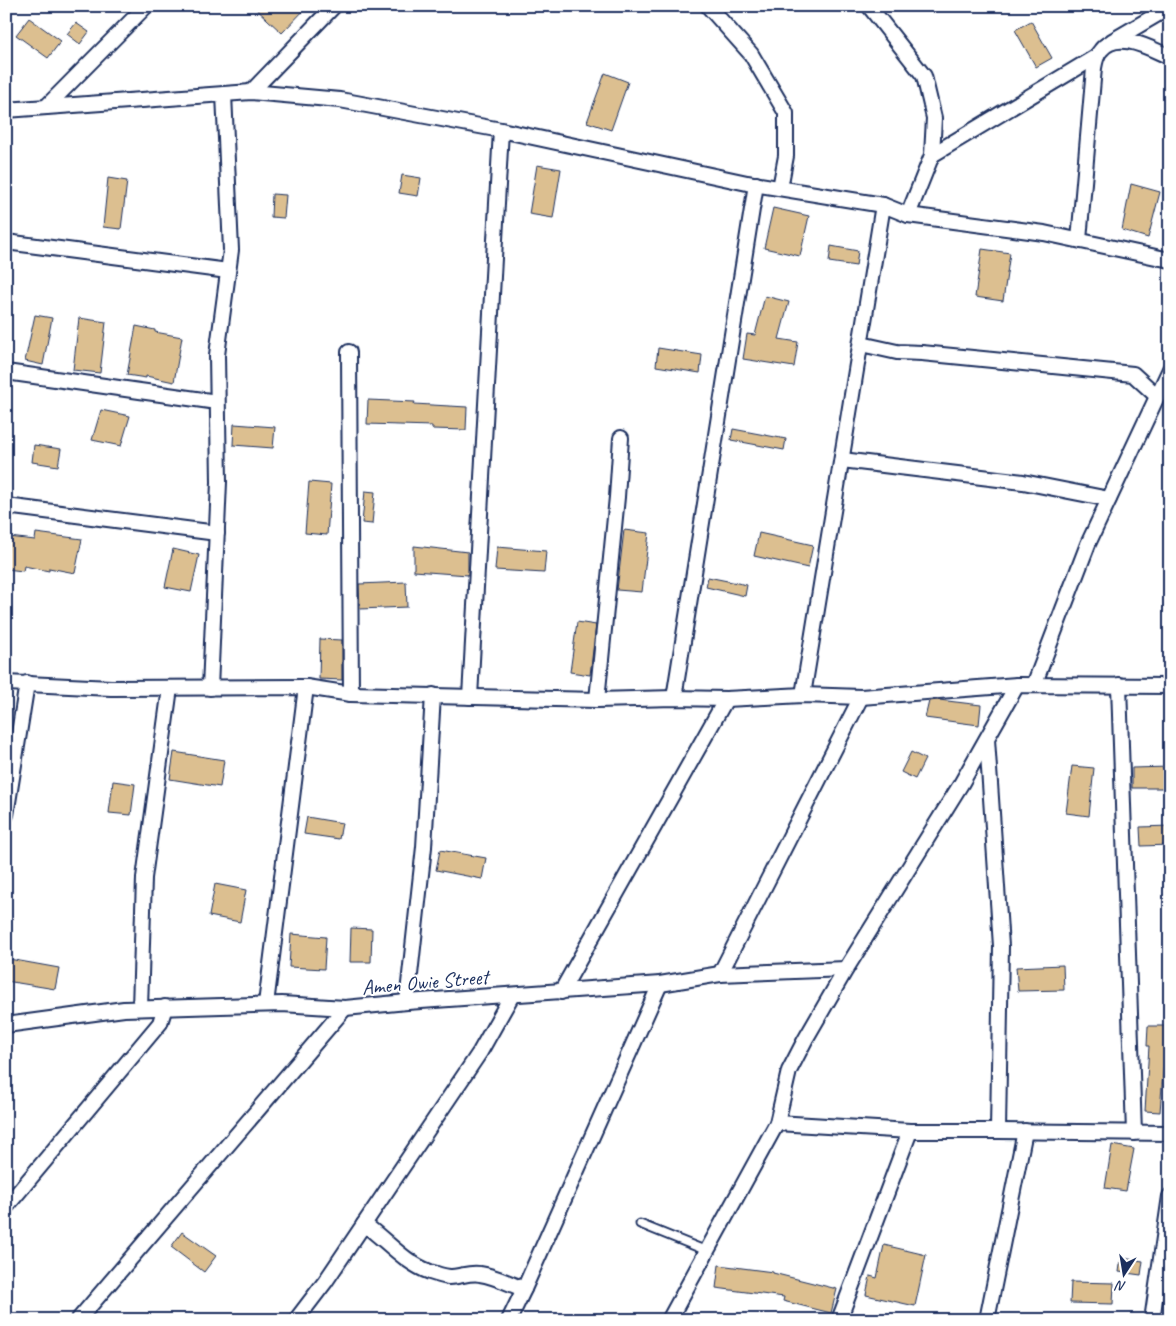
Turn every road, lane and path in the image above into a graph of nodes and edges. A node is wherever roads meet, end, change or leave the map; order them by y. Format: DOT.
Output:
graph roads {
  1 [pos="146,6"];
  2 [pos="334,6"];
  3 [pos="708,6"];
  4 [pos="869,6"];
  5 [pos="1170,7"];
  6 [pos="1112,41"];
  7 [pos="1097,56"];
  8 [pos="1170,57"];
  9 [pos="251,92"];
  10 [pos="224,94"];
  11 [pos="46,107"];
  12 [pos="6,110"];
  13 [pos="501,130"];
  14 [pos="932,156"];
  15 [pos="756,184"];
  16 [pos="780,188"];
  17 [pos="883,205"];
  18 [pos="908,215"];
  19 [pos="1079,240"];
  20 [pos="6,242"];
  21 [pos="1170,260"];
  22 [pos="228,271"];
  23 [pos="861,344"];
  24 [pos="349,352"];
  25 [pos="1170,370"];
  26 [pos="6,372"];
  27 [pos="1157,396"];
  28 [pos="217,402"];
  29 [pos="621,438"];
  30 [pos="842,460"];
  31 [pos="1109,499"];
  32 [pos="6,506"];
  33 [pos="217,533"];
  34 [pos="6,683"];
  35 [pos="27,683"];
  36 [pos="1017,685"];
  37 [pos="1034,685"];
  38 [pos="1118,686"];
  39 [pos="1170,686"];
  40 [pos="306,687"];
  41 [pos="170,688"];
  42 [pos="210,688"];
  43 [pos="351,694"];
  44 [pos="433,695"];
  45 [pos="804,695"];
  46 [pos="861,697"];
  47 [pos="470,698"];
  48 [pos="674,698"];
  49 [pos="726,699"];
  50 [pos="597,700"];
  51 [pos="987,739"];
  52 [pos="6,815"];
  53 [pos="846,969"];
  54 [pos="720,974"];
  55 [pos="660,984"];
  56 [pos="561,992"];
  57 [pos="512,995"];
  58 [pos="406,1002"];
  59 [pos="266,1004"];
  60 [pos="140,1008"];
  61 [pos="166,1008"];
  62 [pos="345,1008"];
  63 [pos="6,1025"];
  64 [pos="777,1123"];
  65 [pos="910,1131"];
  66 [pos="998,1131"];
  67 [pos="1025,1131"];
  68 [pos="1134,1133"];
  69 [pos="1170,1134"];
  70 [pos="1170,1196"];
  71 [pos="6,1207"];
  72 [pos="364,1224"];
  73 [pos="640,1224"];
  74 [pos="707,1251"];
  75 [pos="524,1289"];
  76 [pos="78,1320"];
  77 [pos="296,1320"];
  78 [pos="508,1320"];
  79 [pos="669,1320"];
  80 [pos="839,1320"];
  81 [pos="987,1320"];
  82 [pos="1152,1320"];
  1 -- 11 [label="street"];
  2 -- 9 [label="street"];
  3 -- 16 [label="street"];
  4 -- 14 [label="street"];
  5 -- 6 [label="street"];
  6 -- 7 [label="street"];
  6 -- 8 [label="street"];
  7 -- 14 [label="street"];
  7 -- 19 [label="street"];
  9 -- 10 [label="street"];
  9 -- 13 [label="street"];
  10 -- 11 [label="street"];
  10 -- 22 [label="street"];
  11 -- 12 [label="street"];
  13 -- 15 [label="street"];
  13 -- 47 [label="street"];
  14 -- 18 [label="street"];
  15 -- 16 [label="street"];
  15 -- 48 [label="street"];
  16 -- 17 [label="street"];
  17 -- 18 [label="street"];
  17 -- 23 [label="street"];
  18 -- 19 [label="street"];
  19 -- 21 [label="street"];
  20 -- 22 [label="street"];
  22 -- 28 [label="street"];
  23 -- 27 [label="street"];
  23 -- 30 [label="street"];
  24 -- 43 [label="street"];
  25 -- 27 [label="street"];
  26 -- 28 [label="street"];
  27 -- 31 [label="street"];
  28 -- 33 [label="street"];
  29 -- 50 [label="street"];
  30 -- 31 [label="street"];
  30 -- 45 [label="street"];
  31 -- 37 [label="street"];
  32 -- 33 [label="street"];
  33 -- 42 [label="street"];
  34 -- 35 [label="street"];
  35 -- 41 [label="street"];
  35 -- 52 [label="street"];
  36 -- 37 [label="street"];
  36 -- 46 [label="street"];
  36 -- 51 [label="street"];
  37 -- 38 [label="street"];
  38 -- 39 [label="street"];
  38 -- 68 [label="street"];
  40 -- 42 [label="street"];
  40 -- 43 [label="street"];
  40 -- 59 [label="street"];
  41 -- 42 [label="street"];
  41 -- 60 [label="street"];
  43 -- 44 [label="street"];
  44 -- 47 [label="street"];
  44 -- 58 [label="street"];
  45 -- 46 [label="street"];
  45 -- 49 [label="street"];
  46 -- 54 [label="street"];
  47 -- 50 [label="street"];
  48 -- 49 [label="street"];
  48 -- 50 [label="street"];
  49 -- 56 [label="street"];
  51 -- 53 [label="street"];
  51 -- 66 [label="street"];
  53 -- 54 [label="street, Amen Owie Street"];
  53 -- 64 [label="street"];
  54 -- 55 [label="street, Amen Owie Street"];
  55 -- 56 [label="street, Amen Owie Street"];
  55 -- 75 [label="street"];
  56 -- 57 [label="street, Amen Owie Street"];
  57 -- 58 [label="street, Amen Owie Street"];
  57 -- 72 [label="street"];
  58 -- 62 [label="street, Amen Owie Street"];
  59 -- 61 [label="street, Amen Owie Street"];
  59 -- 62 [label="street, Amen Owie Street"];
  60 -- 61 [label="street, Amen Owie Street"];
  60 -- 63 [label="street, Amen Owie Street"];
  61 -- 71 [label="street"];
  62 -- 76 [label="street"];
  64 -- 65 [label="street"];
  64 -- 74 [label="street"];
  65 -- 66 [label="street"];
  65 -- 80 [label="street"];
  66 -- 67 [label="street"];
  67 -- 68 [label="street"];
  67 -- 81 [label="street"];
  68 -- 69 [label="street"];
  70 -- 82 [label="street"];
  72 -- 75 [label="street"];
  72 -- 77 [label="street"];
  73 -- 74 [label="lane"];
  74 -- 79 [label="street"];
  75 -- 78 [label="street"];
}
